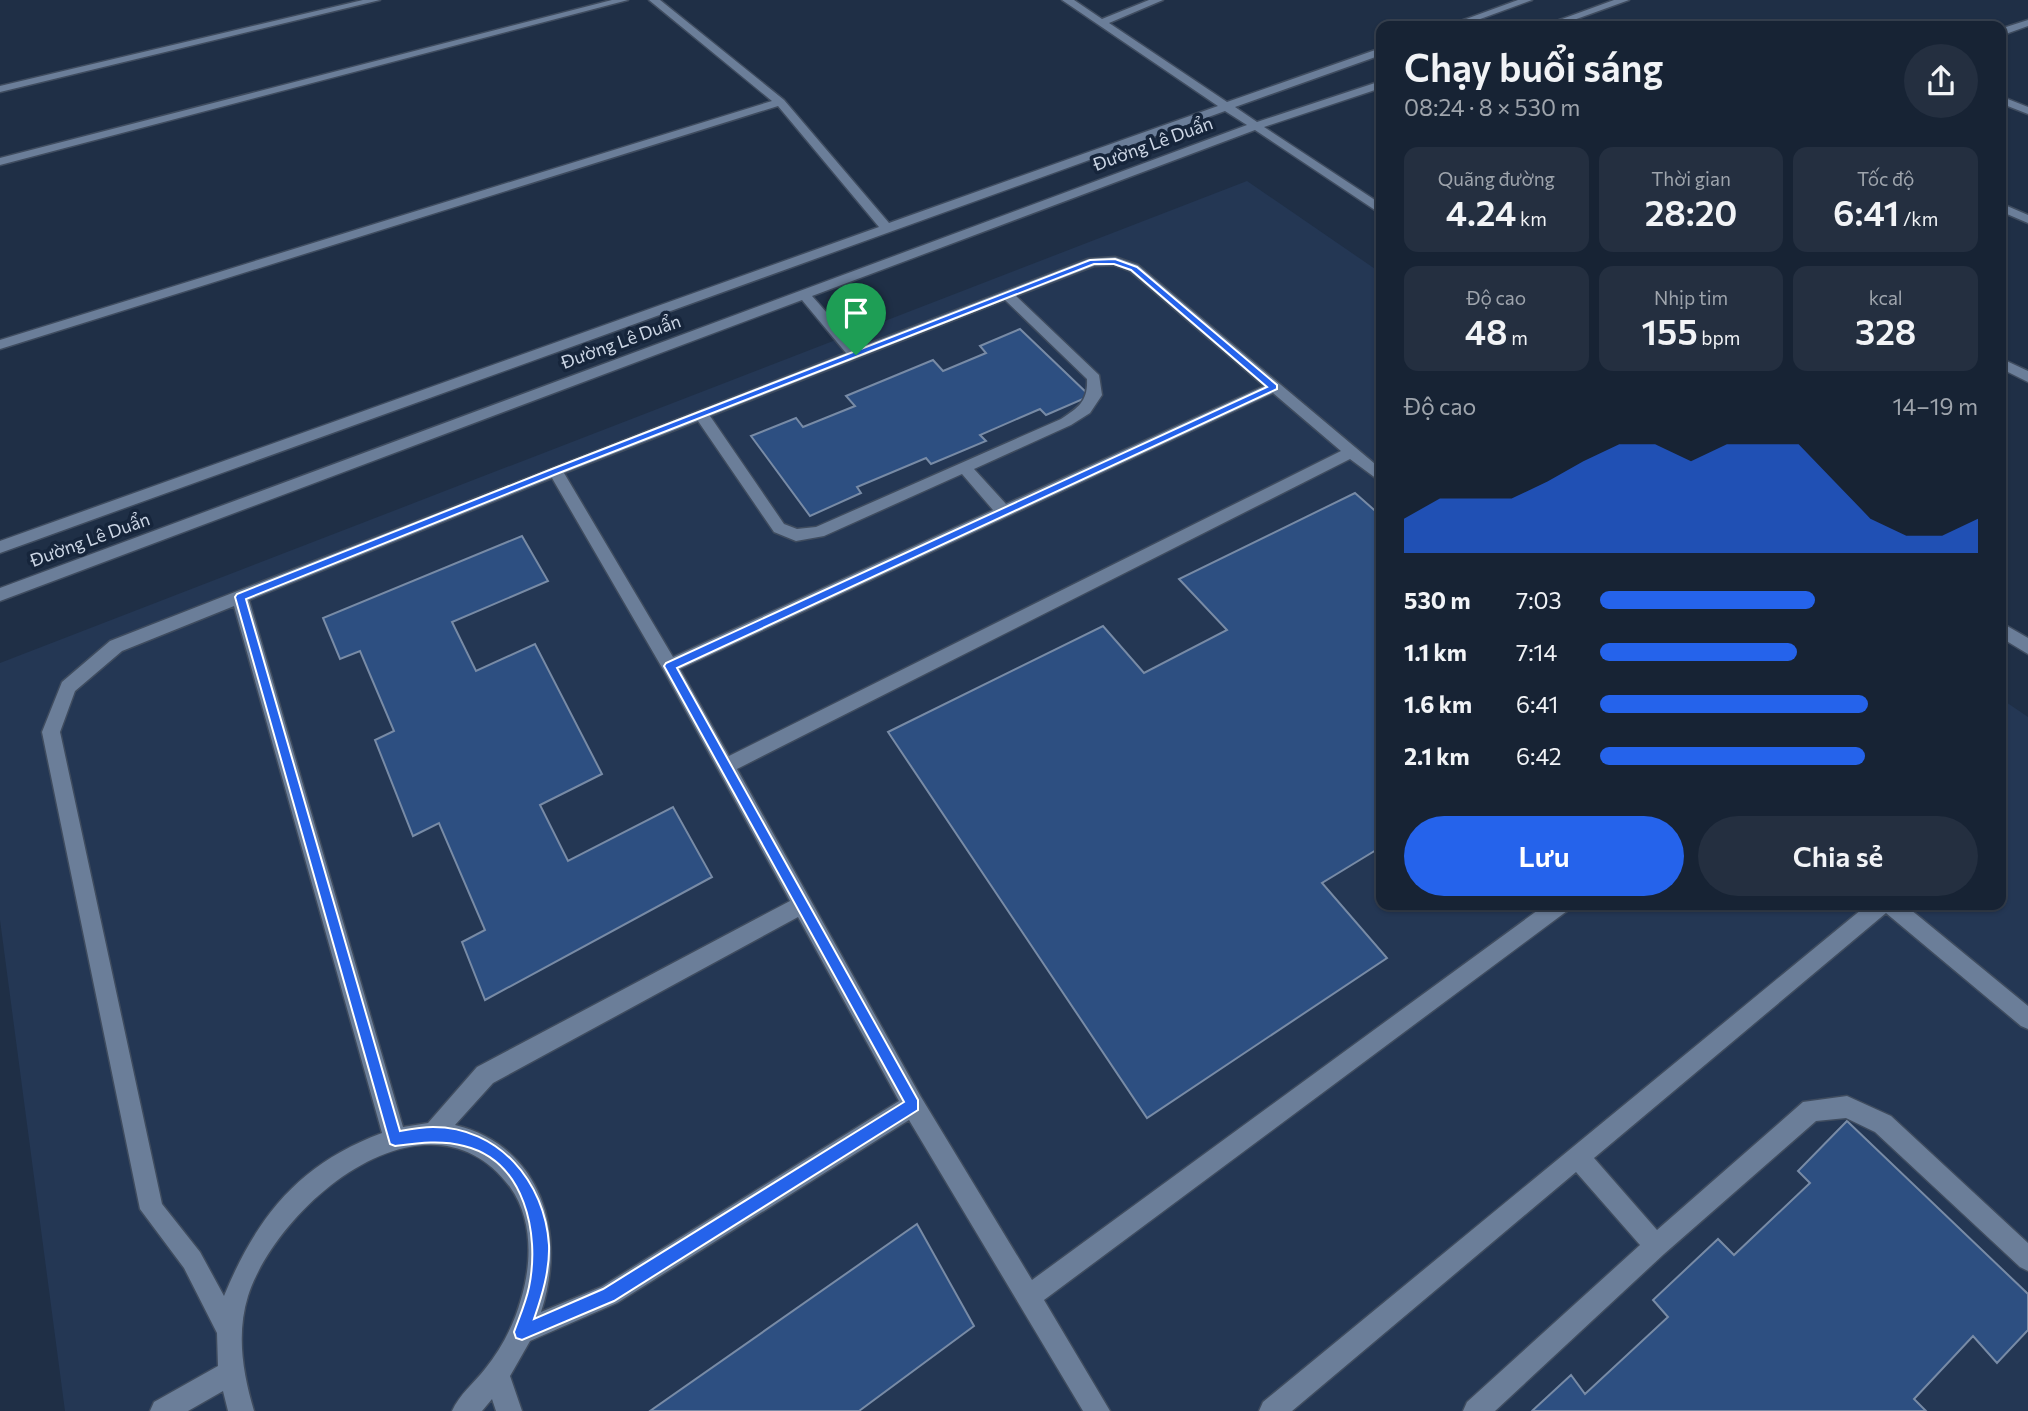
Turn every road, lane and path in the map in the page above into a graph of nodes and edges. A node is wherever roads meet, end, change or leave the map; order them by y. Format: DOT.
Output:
graph roads {
  1 [pos="375,0"];
  2 [pos="623,0"];
  3 [pos="654,0"];
  4 [pos="1067,0"];
  5 [pos="1158,0"];
  6 [pos="1527,0"];
  7 [pos="1624,0"];
  8 [pos="1466,21"];
  9 [pos="1563,21"];
  10 [pos="1101,23"];
  11 [pos="2028,23"];
  12 [pos="2006,31"];
  13 [pos="1376,53"];
  14 [pos="1376,86"];
  15 [pos="0,89"];
  16 [pos="780,102"];
  17 [pos="2006,102"];
  18 [pos="1224,105"];
  19 [pos="2028,111"];
  20 [pos="1256,126"];
  21 [pos="0,162"];
  22 [pos="1376,207"];
  23 [pos="2006,209"];
  24 [pos="2028,219"];
  25 [pos="885,227"];
  26 [pos="804,295"];
  27 [pos="1008,296"];
  28 [pos="0,345"];
  29 [pos="856,355"];
  30 [pos="2006,365"];
  31 [pos="2028,377"];
  32 [pos="1274,387"];
  33 [pos="702,415"];
  34 [pos="1351,452"];
  35 [pos="964,467"];
  36 [pos="555,471"];
  37 [pos="1376,473"];
  38 [pos="1004,512"];
  39 [pos="0,547"];
  40 [pos="0,595"];
  41 [pos="240,597"];
  42 [pos="2006,632"];
  43 [pos="2028,647"];
  44 [pos="670,666"];
  45 [pos="726,766"];
  46 [pos="804,904"];
  47 [pos="1553,910"];
  48 [pos="1875,910"];
  49 [pos="1896,910"];
  50 [pos="2028,1019"];
  51 [pos="913,1105"];
  52 [pos="433,1134"];
  53 [pos="395,1139"];
  54 [pos="1578,1157"];
  55 [pos="1656,1246"];
  56 [pos="2028,1259"];
  57 [pos="1030,1296"];
  58 [pos="229,1331"];
  59 [pos="522,1332"];
  60 [pos="230,1373"];
  61 [pos="497,1374"];
  62 [pos="163,1411"];
  63 [pos="241,1411"];
  64 [pos="465,1411"];
  65 [pos="509,1411"];
  66 [pos="1097,1411"];
  67 [pos="1272,1411"];
  68 [pos="1476,1411"];
  1 -- 15 [label="street"];
  2 -- 21 [label="street"];
  3 -- 16 [label="street"];
  4 -- 10 [label="street"];
  5 -- 10 [label="street"];
  6 -- 8 [label="street"];
  7 -- 9 [label="street"];
  10 -- 18 [label="street"];
  11 -- 12 [label="street"];
  13 -- 18 [label="street, Đường Lê Duẩn"];
  14 -- 20 [label="street, Đường Lê Duẩn"];
  16 -- 25 [label="street"];
  16 -- 28 [label="street"];
  17 -- 19 [label="street"];
  18 -- 20 [label="street"];
  18 -- 25 [label="street, Đường Lê Duẩn"];
  20 -- 22 [label="street"];
  20 -- 26 [label="street, Đường Lê Duẩn"];
  23 -- 24 [label="street"];
  25 -- 39 [label="street, Đường Lê Duẩn"];
  26 -- 29 [label="street"];
  26 -- 40 [label="street, Đường Lê Duẩn"];
  27 -- 29 [label="street"];
  27 -- 32 [label="street"];
  27 -- 35 [label="street"];
  29 -- 33 [label="street"];
  30 -- 31 [label="street"];
  32 -- 34 [label="street"];
  32 -- 38 [label="street"];
  33 -- 35 [label="street"];
  33 -- 36 [label="street"];
  34 -- 37 [label="street"];
  34 -- 45 [label="street"];
  35 -- 38 [label="street"];
  36 -- 41 [label="street"];
  36 -- 44 [label="street"];
  38 -- 44 [label="street"];
  41 -- 53 [label="street"];
  41 -- 58 [label="street"];
  42 -- 43 [label="street"];
  44 -- 45 [label="street"];
  45 -- 46 [label="street"];
  46 -- 51 [label="street"];
  46 -- 52 [label="street"];
  47 -- 57 [label="street"];
  48 -- 54 [label="street"];
  49 -- 50 [label="street"];
  51 -- 57 [label="street"];
  51 -- 59 [label="street"];
  52 -- 53 [label="street"];
  52 -- 59 [label="street"];
  53 -- 58 [label="street"];
  54 -- 55 [label="street"];
  54 -- 67 [label="street"];
  55 -- 56 [label="street"];
  55 -- 68 [label="street"];
  57 -- 66 [label="street"];
  58 -- 60 [label="street"];
  59 -- 61 [label="street"];
  60 -- 62 [label="street"];
  60 -- 63 [label="street"];
  61 -- 64 [label="street"];
  61 -- 65 [label="street"];
}
